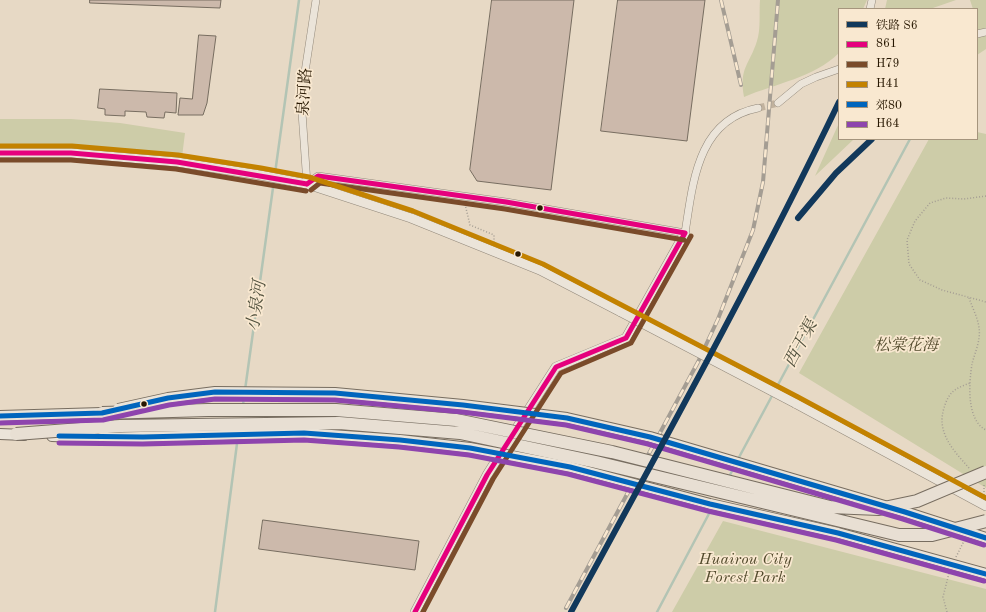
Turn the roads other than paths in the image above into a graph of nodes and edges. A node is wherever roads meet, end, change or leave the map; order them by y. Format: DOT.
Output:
graph roads {
  1 [pos="316,0"];
  2 [pos="838,69"];
  3 [pos="778,103"];
  4 [pos="758,108"];
  5 [pos="0,153"];
  6 [pos="306,184"];
  7 [pos="684,233"];
  8 [pos="102,413"];
  9 [pos="0,416"];
  10 [pos="0,434"];
  11 [pos="16,434"];
  12 [pos="986,472"];
  13 [pos="986,506"];
  14 [pos="986,521"];
  15 [pos="986,538"];
  16 [pos="986,574"];
  17 [pos="416,612"];
  1 -- 6 [label="street, 泉河路"];
  2 -- 3 [label="street"];
  4 -- 7 [label="street"];
  5 -- 6 [label="street"];
  6 -- 7 [label="street"];
  6 -- 13 [label="street, bridge"];
  7 -- 17 [label="street"];
  8 -- 9 [label="main road"];
  8 -- 12 [label="highway, bridge"];
  8 -- 15 [label="main road, bridge"];
  10 -- 11 [label="main road"];
  11 -- 14 [label="highway, bridge"];
  11 -- 16 [label="main road, bridge"];
}
